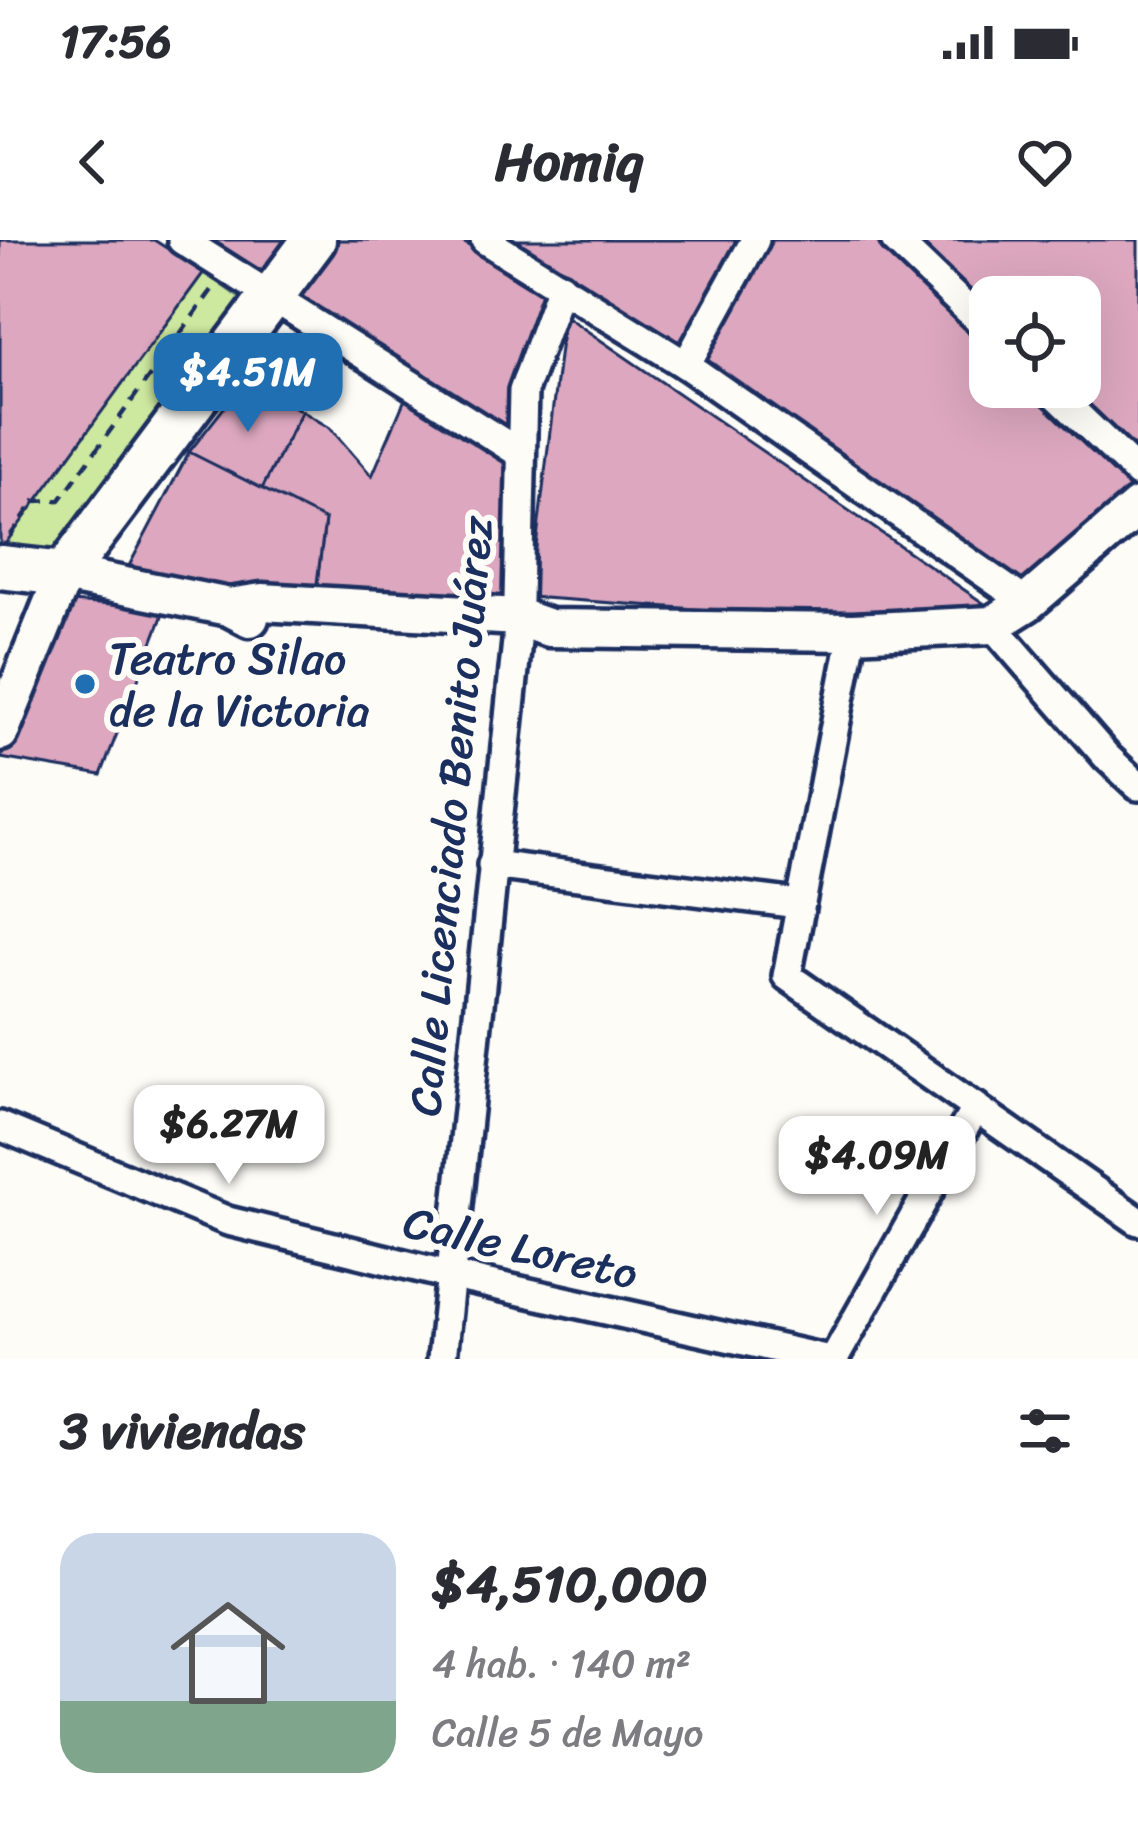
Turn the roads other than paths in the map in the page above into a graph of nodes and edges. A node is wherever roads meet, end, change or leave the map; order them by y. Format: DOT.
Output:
graph roads {
  1 [pos="182,240"];
  2 [pos="314,240"];
  3 [pos="485,240"];
  4 [pos="754,240"];
  5 [pos="896,240"];
  6 [pos="561,286"];
  7 [pos="272,298"];
  8 [pos="969,311"];
  9 [pos="686,364"];
  10 [pos="1070,408"];
  11 [pos="520,454"];
  12 [pos="1138,473"];
  13 [pos="1138,507"];
  14 [pos="0,567"];
  15 [pos="64,574"];
  16 [pos="1027,603"];
  17 [pos="992,625"];
  18 [pos="528,629"];
  19 [pos="853,632"];
  20 [pos="0,732"];
  21 [pos="1138,786"];
  22 [pos="493,865"];
  23 [pos="798,904"];
  24 [pos="976,1107"];
  25 [pos="0,1126"];
  26 [pos="1138,1221"];
  27 [pos="449,1275"];
  28 [pos="442,1359"];
  29 [pos="830,1359"];
  1 -- 7 [label="street"];
  2 -- 7 [label="main road"];
  3 -- 6 [label="street"];
  4 -- 9 [label="street"];
  5 -- 8 [label="street"];
  6 -- 9 [label="street"];
  6 -- 11 [label="street, Calle Licenciado Benito Juárez"];
  7 -- 11 [label="street"];
  7 -- 15 [label="main road"];
  9 -- 16 [label="street"];
  10 -- 12 [label="street"];
  11 -- 18 [label="street, Calle Licenciado Benito Juárez"];
  13 -- 16 [label="street"];
  14 -- 15 [label="main road"];
  15 -- 18 [label="street"];
  15 -- 20 [label="street"];
  16 -- 17 [label="street"];
  17 -- 19 [label="street"];
  17 -- 21 [label="street"];
  18 -- 19 [label="street"];
  18 -- 22 [label="street, Calle Licenciado Benito Juárez"];
  19 -- 23 [label="street"];
  22 -- 23 [label="street"];
  22 -- 27 [label="street, Calle Licenciado Benito Juárez"];
  23 -- 24 [label="street"];
  24 -- 26 [label="street"];
  24 -- 29 [label="street"];
  25 -- 27 [label="street, Calle Loreto"];
  27 -- 28 [label="street, Calle Licenciado Benito Juárez"];
  27 -- 29 [label="street, Calle Loreto"];
}
